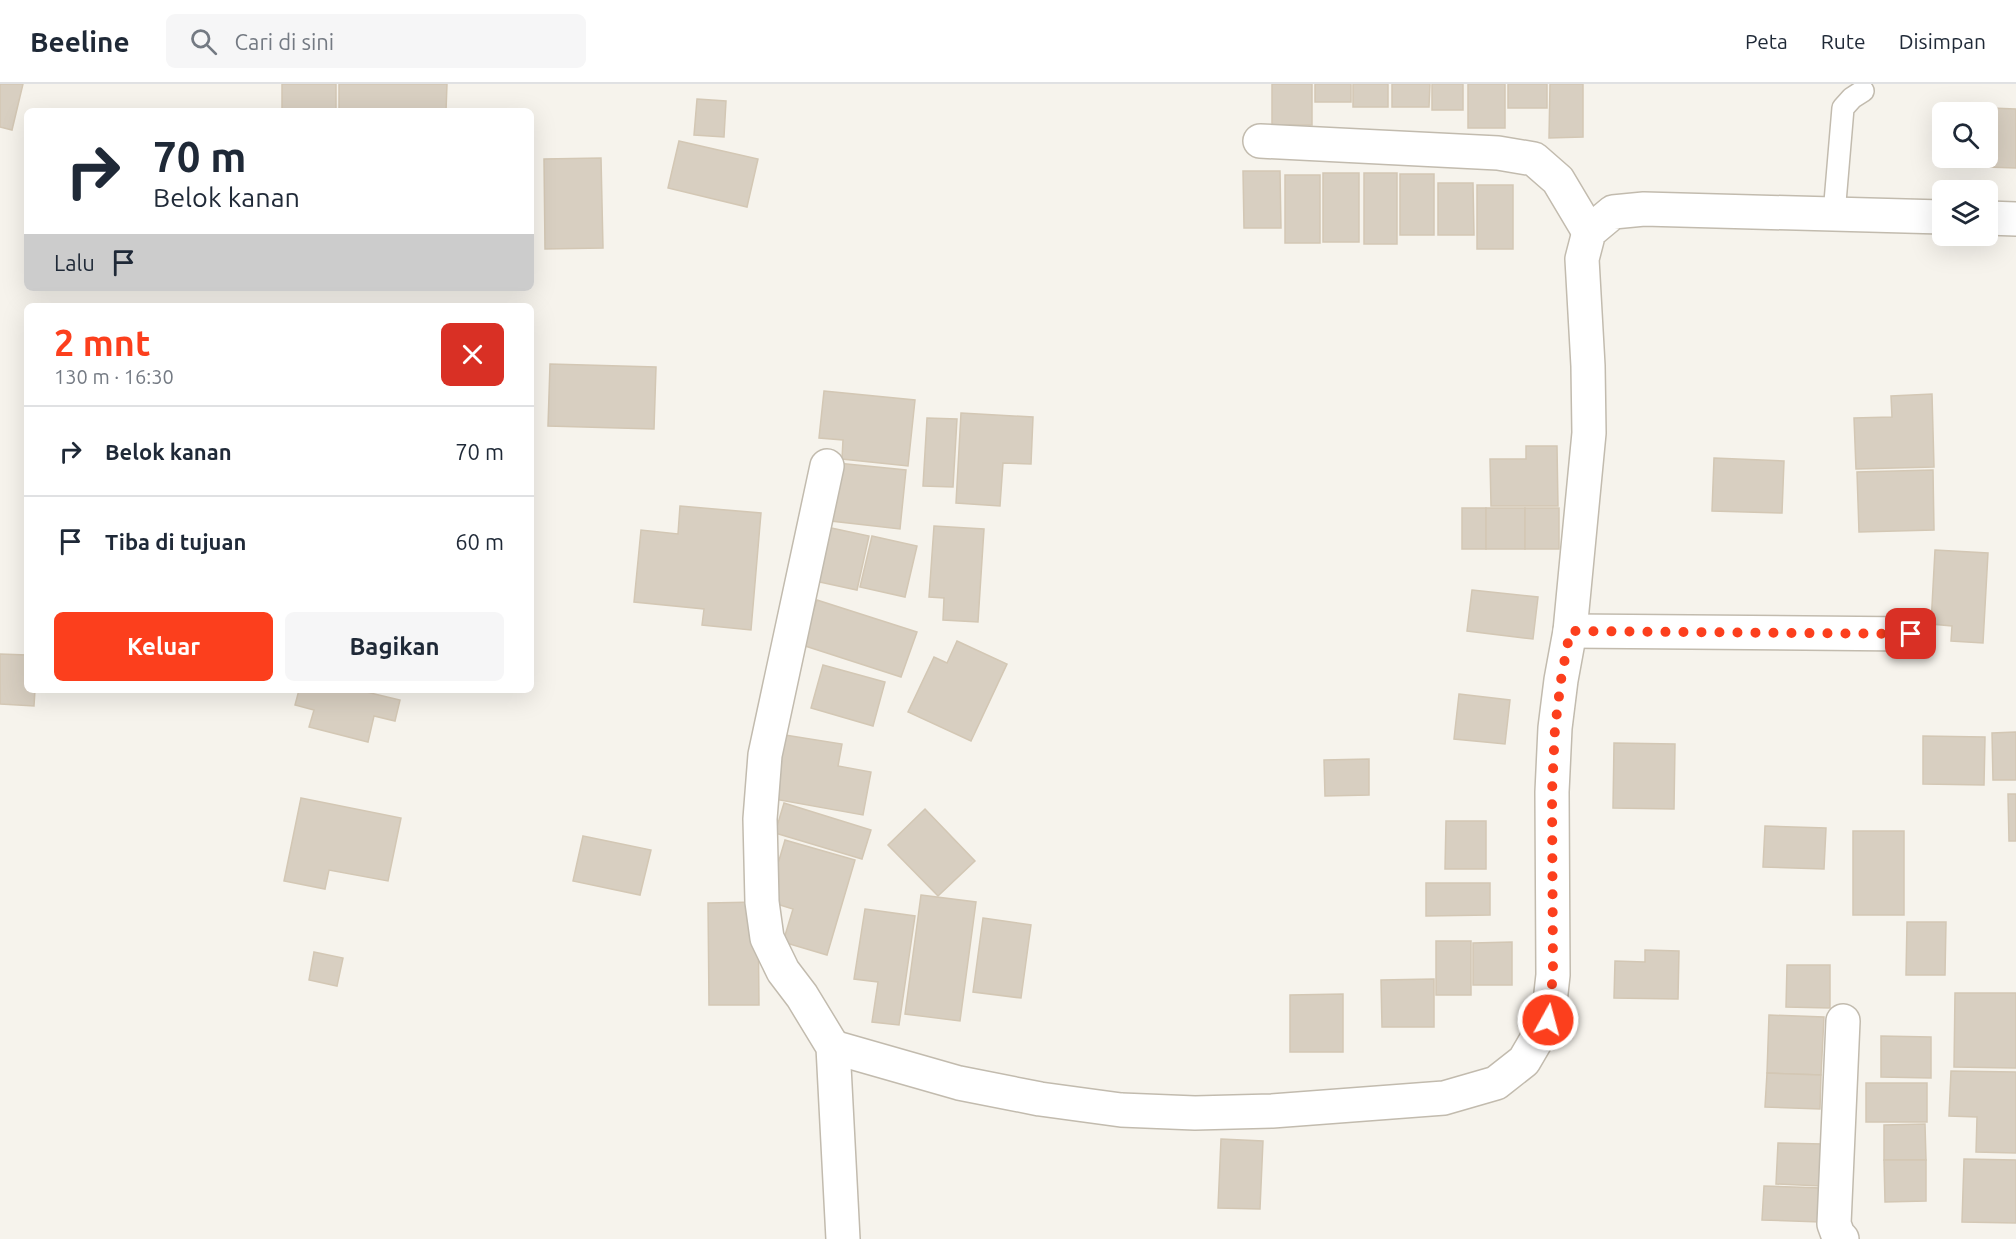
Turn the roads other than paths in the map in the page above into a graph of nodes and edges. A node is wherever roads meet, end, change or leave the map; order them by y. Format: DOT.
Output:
graph roads {
  1 [pos="1863,90"];
  2 [pos="1260,141"];
  3 [pos="1834,214"];
  4 [pos="1932,217"];
  5 [pos="1998,218"];
  6 [pos="2016,219"];
  7 [pos="1589,232"];
  8 [pos="827,466"];
  9 [pos="1570,631"];
  10 [pos="1911,634"];
  11 [pos="1843,1021"];
  12 [pos="833,1047"];
  13 [pos="843,1239"];
  14 [pos="1842,1239"];
  1 -- 3 [label="lane"];
  2 -- 7 [label="street"];
  3 -- 4 [label="street"];
  3 -- 7 [label="street"];
  5 -- 6 [label="street"];
  7 -- 9 [label="street"];
  8 -- 12 [label="street"];
  9 -- 10 [label="street"];
  9 -- 12 [label="street"];
  11 -- 14 [label="street"];
  12 -- 13 [label="street"];
}
